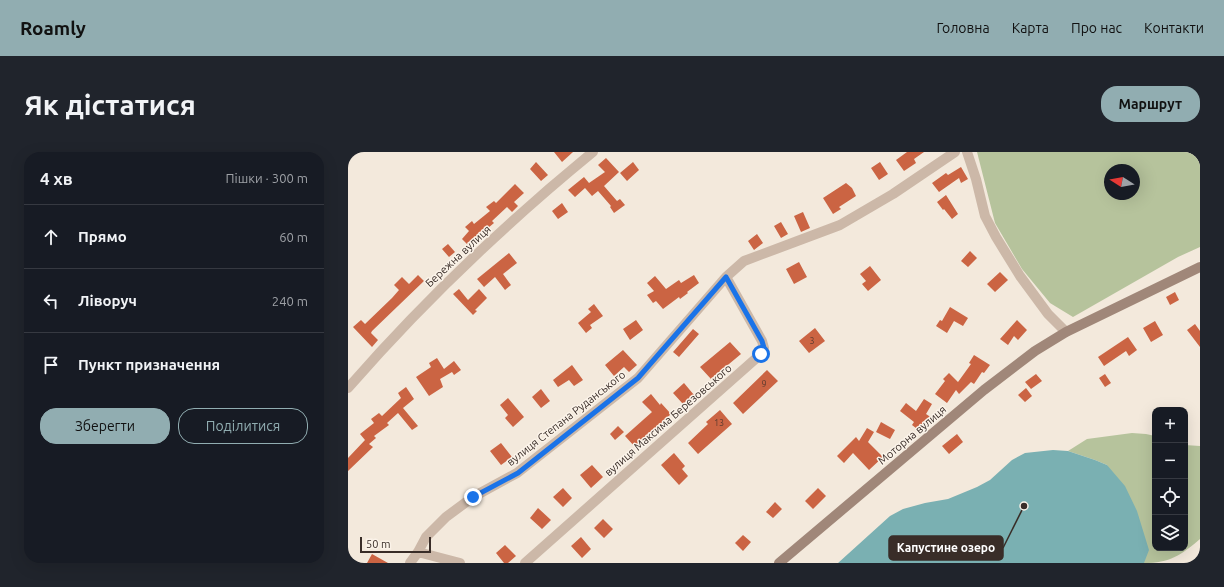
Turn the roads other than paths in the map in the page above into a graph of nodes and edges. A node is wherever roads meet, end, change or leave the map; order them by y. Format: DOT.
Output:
graph roads {
  1 [pos="593,152"];
  2 [pos="955,152"];
  3 [pos="967,152"];
  4 [pos="1200,267"];
  5 [pos="726,277"];
  6 [pos="1066,332"];
  7 [pos="348,388"];
  8 [pos="418,552"];
  9 [pos="410,563"];
  10 [pos="460,563"];
  11 [pos="524,563"];
  12 [pos="779,563"];
  1 -- 7 [label="street, Бережна вулиця"];
  2 -- 5 [label="street, вулиця Степана Руданського"];
  3 -- 6 [label="street"];
  4 -- 6 [label="street, Моторна вулиця"];
  5 -- 8 [label="street, вулиця Степана Руданського"];
  5 -- 11 [label="street, вулиця Максима Березовського"];
  6 -- 12 [label="street, Моторна вулиця"];
  8 -- 9 [label="street, вулиця Степана Руданського"];
  8 -- 10 [label="street"];
}
